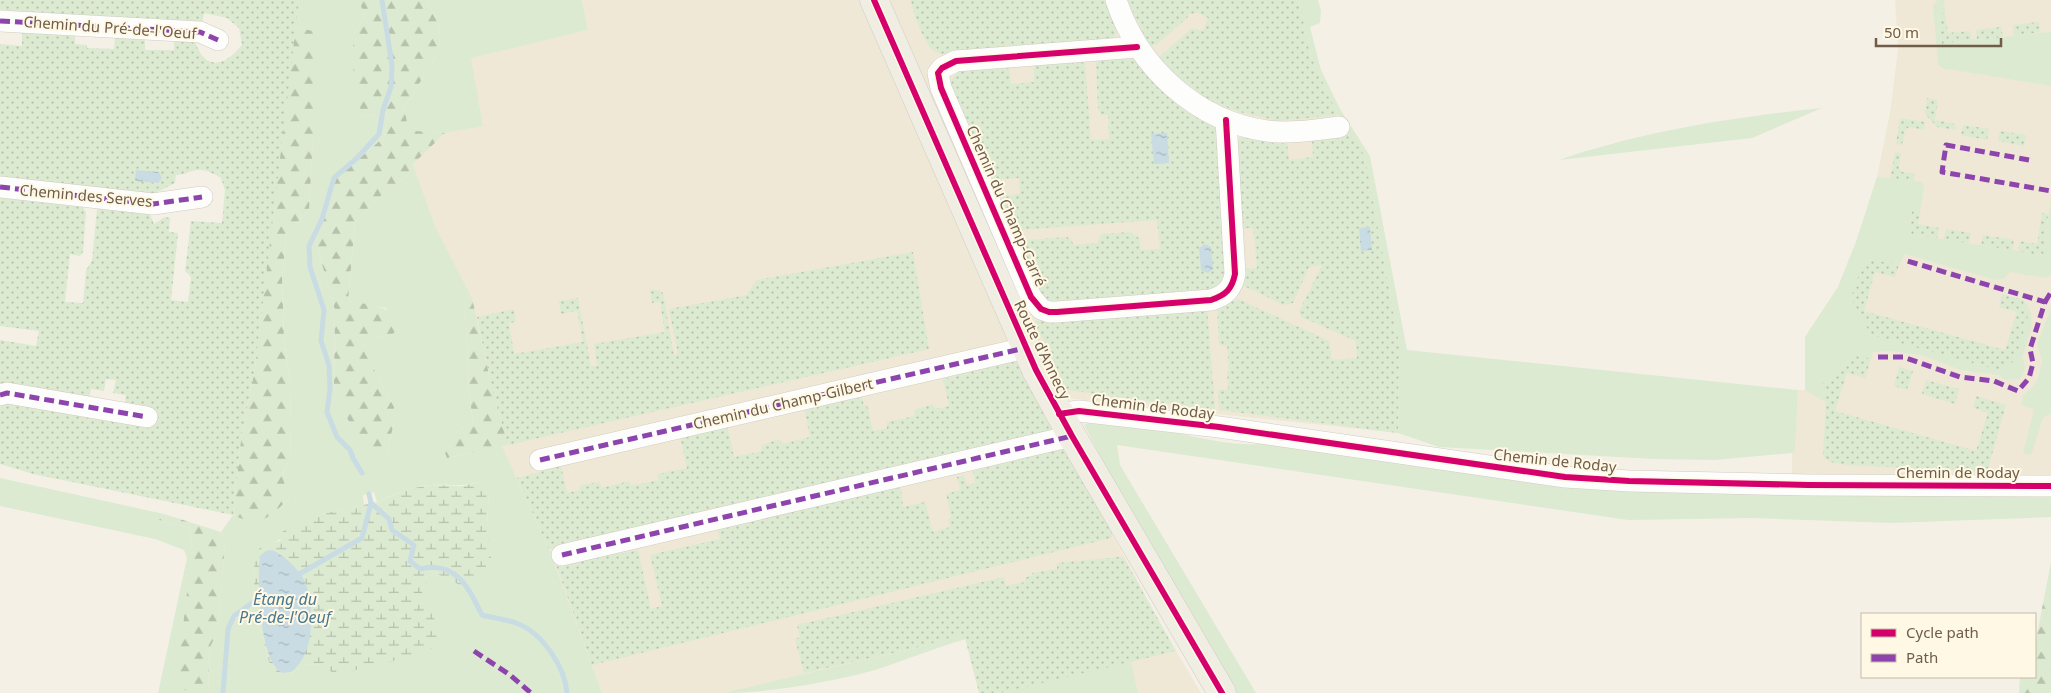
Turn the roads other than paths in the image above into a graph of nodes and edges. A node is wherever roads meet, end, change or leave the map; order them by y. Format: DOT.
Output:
graph roads {
  1 [pos="874,0"];
  2 [pos="1116,0"];
  3 [pos="0,21"];
  4 [pos="218,40"];
  5 [pos="1137,47"];
  6 [pos="1226,120"];
  7 [pos="1339,127"];
  8 [pos="0,187"];
  9 [pos="202,196"];
  10 [pos="1025,348"];
  11 [pos="0,395"];
  12 [pos="147,417"];
  13 [pos="1065,425"];
  14 [pos="540,460"];
  15 [pos="2051,486"];
  16 [pos="562,555"];
  17 [pos="1222,693"];
  1 -- 10 [label="main road, Route d'Annecy"];
  2 -- 5 [label="street"];
  3 -- 4 [label="street, Chemin du Pré-de-l'Oeuf"];
  5 -- 6 [label="street"];
  5 -- 6 [label="street, Chemin du Champ-Carré"];
  6 -- 7 [label="street"];
  8 -- 9 [label="street, Chemin des Serves"];
  10 -- 13 [label="main road, Route d'Annecy"];
  10 -- 14 [label="street, Chemin du Champ-Gilbert"];
  11 -- 12 [label="street"];
  13 -- 15 [label="street, Chemin de Roday"];
  13 -- 16 [label="street, Chemin de Roday"];
  13 -- 17 [label="main road, Route d'Annecy"];
}
